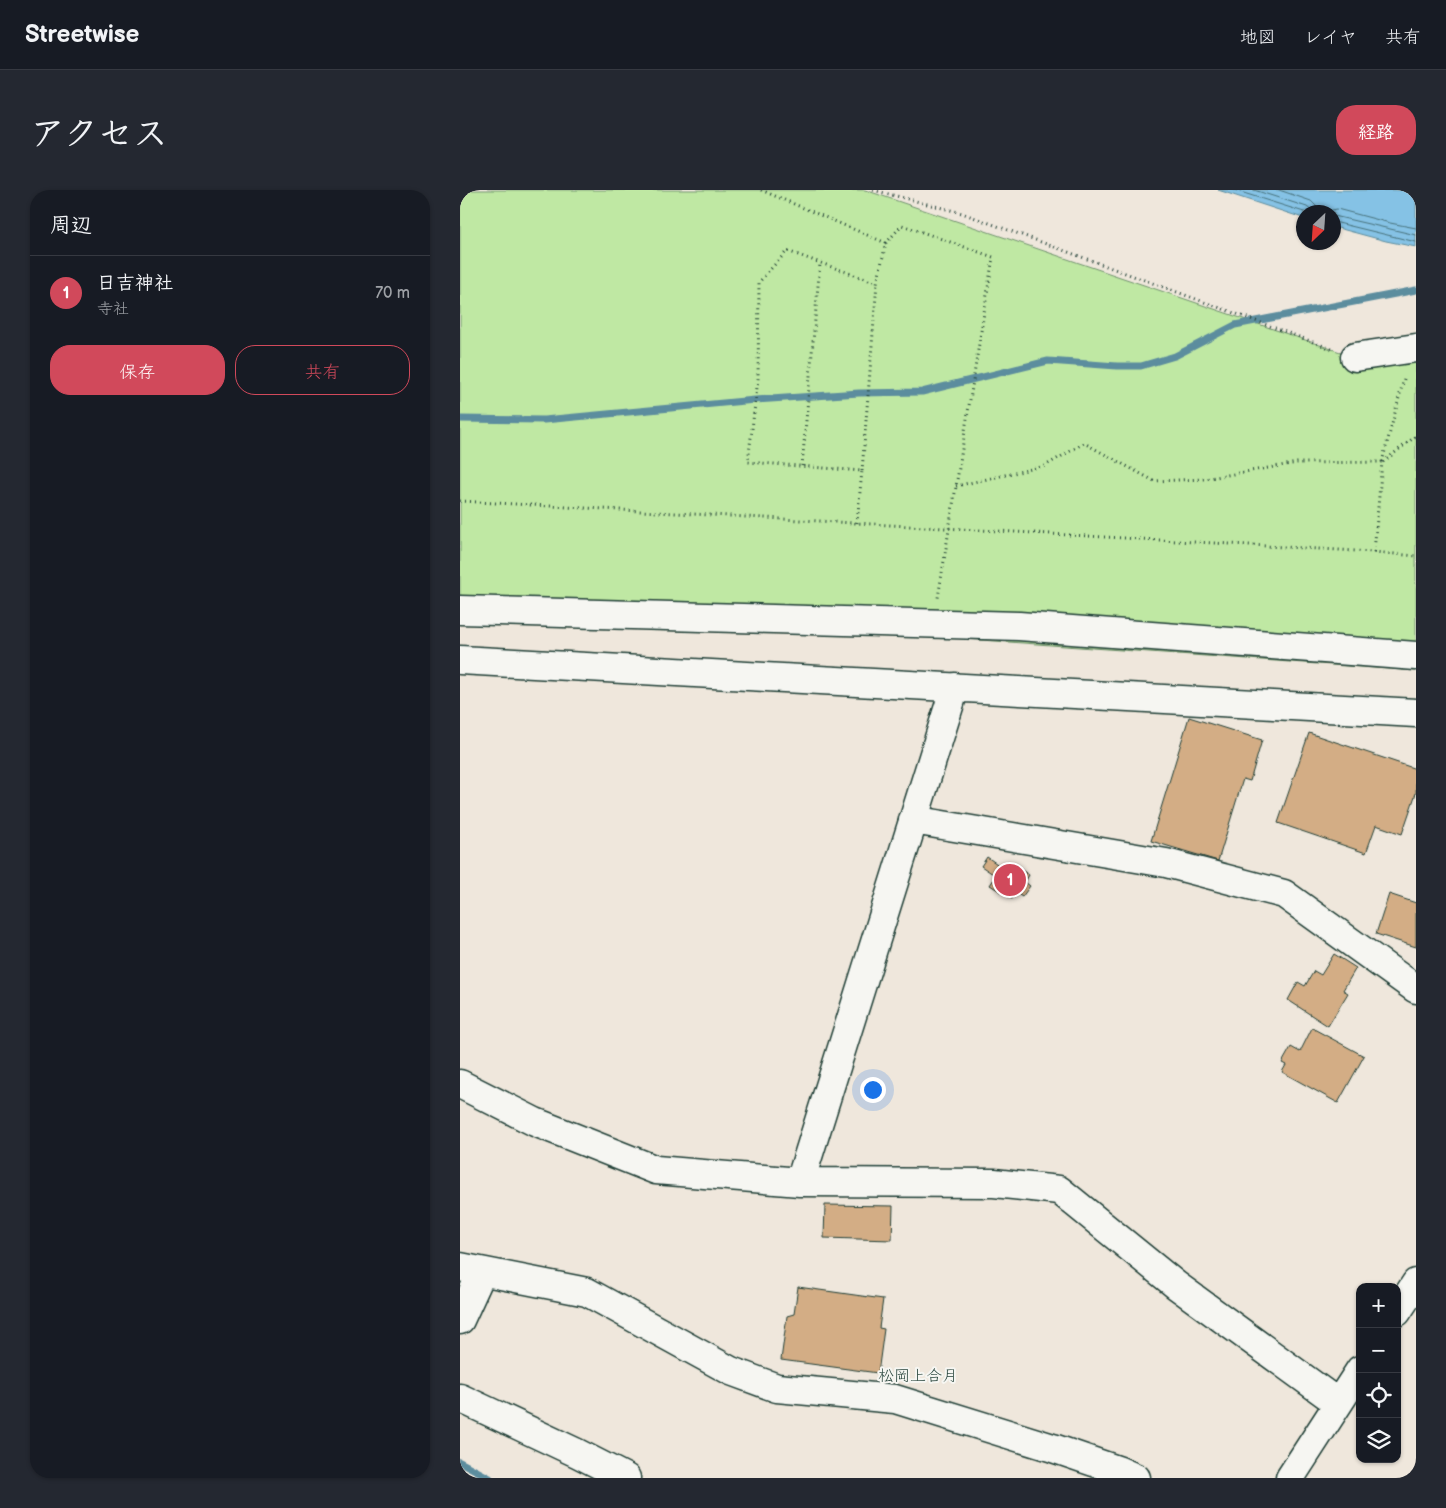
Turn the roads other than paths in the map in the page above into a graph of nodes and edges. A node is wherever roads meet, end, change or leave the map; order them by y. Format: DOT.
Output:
graph roads {
  1 [pos="1414,348"];
  2 [pos="1355,357"];
  3 [pos="460,610"];
  4 [pos="1416,656"];
  5 [pos="460,660"];
  6 [pos="955,687"];
  7 [pos="1416,713"];
  8 [pos="914,820"];
  9 [pos="1416,989"];
  10 [pos="460,1084"];
  11 [pos="800,1182"];
  12 [pos="471,1269"];
  13 [pos="1416,1283"];
  14 [pos="1401,1306"];
  15 [pos="460,1320"];
  16 [pos="1358,1373"];
  17 [pos="460,1398"];
  18 [pos="1338,1404"];
  19 [pos="626,1478"];
  20 [pos="1136,1478"];
  21 [pos="1290,1478"];
  1 -- 2 [label="street"];
  3 -- 4 [label="street"];
  5 -- 6 [label="street"];
  6 -- 7 [label="street"];
  6 -- 8 [label="street"];
  8 -- 9 [label="street"];
  8 -- 11 [label="street"];
  10 -- 11 [label="street"];
  11 -- 18 [label="street"];
  12 -- 15 [label="street"];
  12 -- 20 [label="street"];
  13 -- 14 [label="street"];
  16 -- 18 [label="street"];
  17 -- 19 [label="street"];
  18 -- 21 [label="street"];
}
